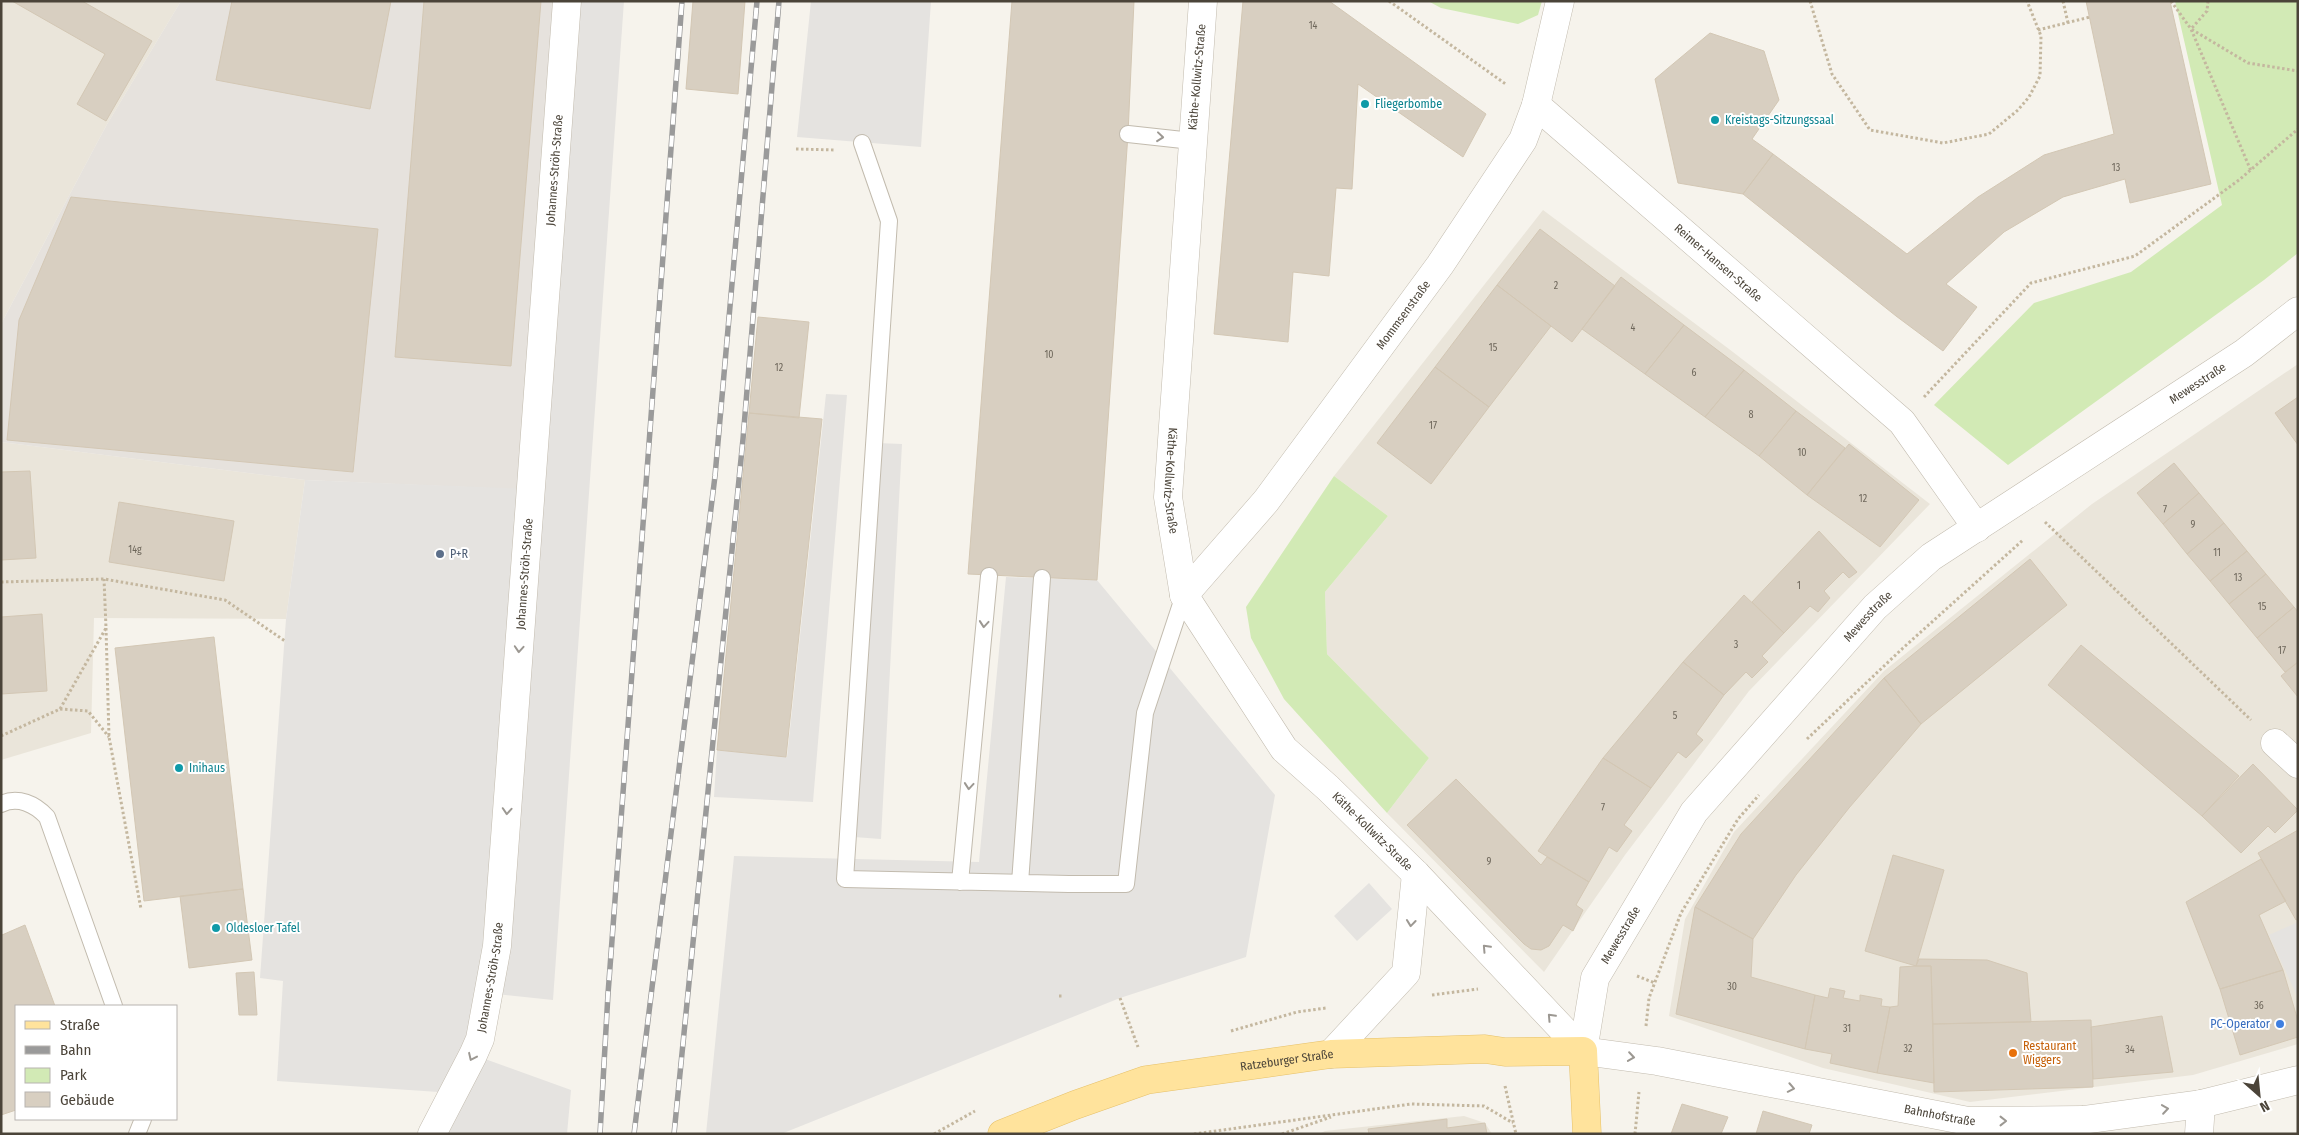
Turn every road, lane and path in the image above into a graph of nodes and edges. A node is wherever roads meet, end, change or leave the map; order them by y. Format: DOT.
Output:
graph roads {
  1 [pos="568,1"];
  2 [pos="1203,1"];
  3 [pos="1389,1"];
  4 [pos="1560,1"];
  5 [pos="1810,1"];
  6 [pos="2027,1"];
  7 [pos="2063,1"];
  8 [pos="2171,1"];
  9 [pos="2208,1"];
  10 [pos="2090,17"];
  11 [pos="2068,22"];
  12 [pos="2191,29"];
  13 [pos="2038,30"];
  14 [pos="2298,71"];
  15 [pos="1536,105"];
  16 [pos="2298,129"];
  17 [pos="1128,134"];
  18 [pos="1192,141"];
  19 [pos="864,147"];
  20 [pos="796,149"];
  21 [pos="2250,171"];
  22 [pos="2298,311"];
  23 [pos="1902,422"];
  24 [pos="1977,528"];
  25 [pos="2037,528"];
  26 [pos="2030,534"];
  27 [pos="989,576"];
  28 [pos="1042,578"];
  29 [pos="104,579"];
  30 [pos="1,582"];
  31 [pos="1184,595"];
  32 [pos="106,628"];
  33 [pos="285,641"];
  34 [pos="60,709"];
  35 [pos="1,736"];
  36 [pos="109,736"];
  37 [pos="2275,743"];
  38 [pos="1802,744"];
  39 [pos="2298,764"];
  40 [pos="1763,789"];
  41 [pos="1,804"];
  42 [pos="1416,874"];
  43 [pos="960,882"];
  44 [pos="1020,883"];
  45 [pos="141,909"];
  46 [pos="1059,996"];
  47 [pos="1064,996"];
  48 [pos="1120,998"];
  49 [pos="114,1005"];
  50 [pos="1139,1048"];
  51 [pos="1583,1051"];
  52 [pos="1331,1054"];
  53 [pos="1642,1059"];
  54 [pos="2298,1080"];
  55 [pos="2201,1104"];
  56 [pos="1338,1114"];
  57 [pos="143,1120"];
  58 [pos="1513,1123"];
  59 [pos="1966,1128"];
  60 [pos="137,1134"];
  61 [pos="432,1134"];
  62 [pos="1002,1134"];
  63 [pos="1194,1134"];
  64 [pos="1282,1134"];
  65 [pos="1587,1134"];
  66 [pos="1633,1134"];
  67 [pos="2198,1134"];
  1 -- 61 [label="street, Johannes-Ströh-Straße, one-way"];
  2 -- 18 [label="street, Käthe-Kollwitz-Straße"];
  3 -- 15 [label="path"];
  4 -- 15 [label="street, Mommsenstraße"];
  5 -- 13 [label="path"];
  6 -- 13 [label="path"];
  7 -- 11 [label="path"];
  8 -- 12 [label="path"];
  9 -- 12 [label="path"];
  10 -- 11 [label="path"];
  11 -- 13 [label="path"];
  12 -- 14 [label="path"];
  12 -- 21 [label="path"];
  15 -- 23 [label="street, Reimer-Hansen-Straße"];
  15 -- 31 [label="street, Mommsenstraße"];
  16 -- 21 [label="path"];
  17 -- 18 [label="lane, one-way"];
  18 -- 31 [label="street, Käthe-Kollwitz-Straße"];
  19 -- 20 [label="path"];
  19 -- 43 [label="lane"];
  21 -- 23 [label="path"];
  22 -- 24 [label="street, Mewesstraße"];
  23 -- 24 [label="street, Reimer-Hansen-Straße"];
  24 -- 51 [label="street, Mewesstraße"];
  25 -- 37 [label="path"];
  26 -- 38 [label="path"];
  27 -- 43 [label="lane, one-way"];
  28 -- 44 [label="lane"];
  29 -- 30 [label="path"];
  29 -- 32 [label="path"];
  29 -- 33 [label="path"];
  31 -- 42 [label="street, Käthe-Kollwitz-Straße"];
  31 -- 44 [label="lane"];
  32 -- 34 [label="path"];
  32 -- 36 [label="path"];
  34 -- 35 [label="path"];
  34 -- 36 [label="path"];
  36 -- 45 [label="path"];
  37 -- 39 [label="street"];
  40 -- 53 [label="path"];
  41 -- 49 [label="lane"];
  51 -- 42 [label="street, Käthe-Kollwitz-Straße, one-way"];
  42 -- 52 [label="street, Käthe-Kollwitz-Straße, one-way"];
  43 -- 44 [label="lane"];
  46 -- 47 [label="path"];
  48 -- 50 [label="path"];
  51 -- 52 [label="main road, Ratzeburger Straße"];
  51 -- 53 [label="street, Bahnhofstraße, one-way"];
  51 -- 65 [label="main road"];
  52 -- 62 [label="main road, Ratzeburger Straße"];
  53 -- 59 [label="street, Bahnhofstraße, one-way"];
  53 -- 66 [label="path"];
  54 -- 55 [label="street, Bahnhofstraße"];
  59 -- 55 [label="street, Bahnhofstraße, one-way"];
  55 -- 67 [label="street"];
  56 -- 58 [label="path"];
  56 -- 63 [label="path"];
  56 -- 64 [label="path"];
  57 -- 60 [label="lane"];
}
